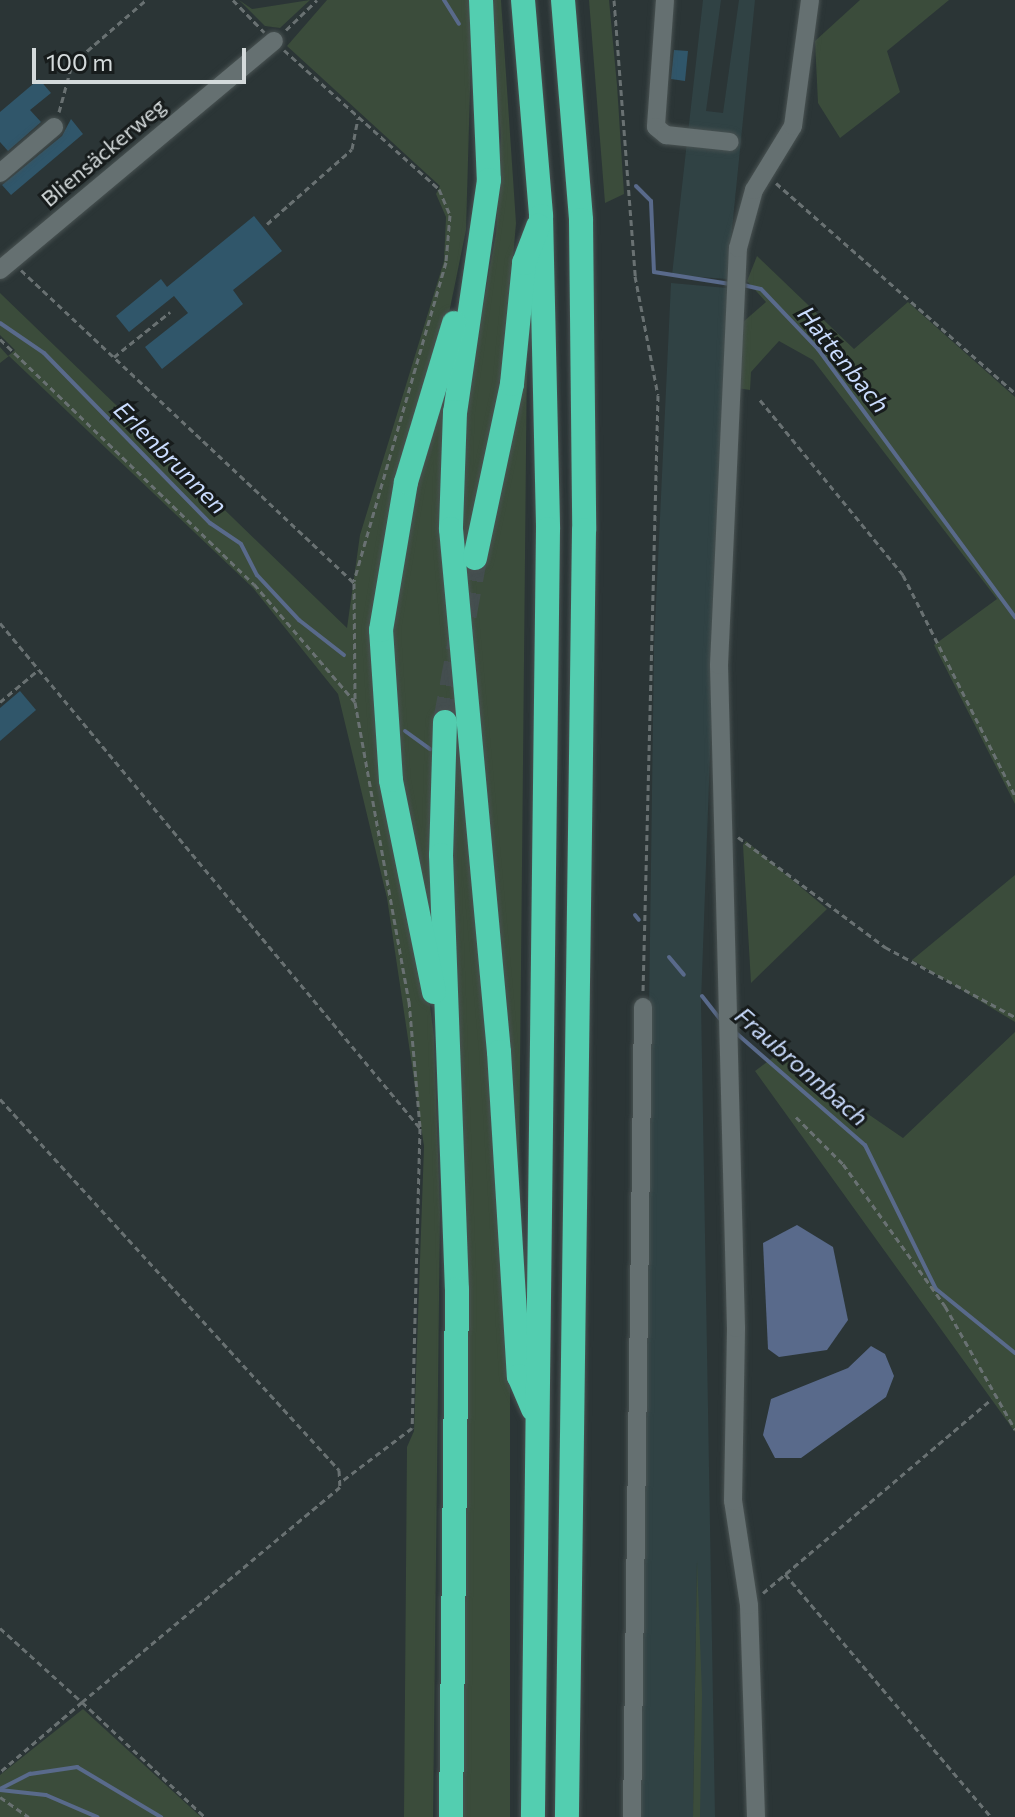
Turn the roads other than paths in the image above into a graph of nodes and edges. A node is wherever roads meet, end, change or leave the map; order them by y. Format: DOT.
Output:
graph roads {
  1 [pos="481,0"];
  2 [pos="523,0"];
  3 [pos="563,0"];
  4 [pos="665,0"];
  5 [pos="810,0"];
  6 [pos="274,41"];
  7 [pos="54,127"];
  8 [pos="730,142"];
  9 [pos="0,173"];
  10 [pos="541,216"];
  11 [pos="5,265"];
  12 [pos="478,274"];
  13 [pos="475,558"];
  14 [pos="445,722"];
  15 [pos="643,1007"];
  16 [pos="452,1052"];
  17 [pos="537,1417"];
  18 [pos="451,1817"];
  19 [pos="533,1817"];
  20 [pos="567,1817"];
  21 [pos="632,1817"];
  22 [pos="756,1817"];
  1 -- 12 [label="highway"];
  2 -- 10 [label="highway"];
  3 -- 20 [label="highway"];
  4 -- 8 [label="street"];
  5 -- 22 [label="street"];
  6 -- 11 [label="street, Bliensäckerweg"];
  7 -- 9 [label="street"];
  10 -- 13 [label="highway"];
  10 -- 17 [label="highway"];
  12 -- 16 [label="highway"];
  12 -- 17 [label="highway"];
  14 -- 16 [label="highway"];
  15 -- 21 [label="street"];
  16 -- 18 [label="highway"];
  17 -- 19 [label="highway"];
}
